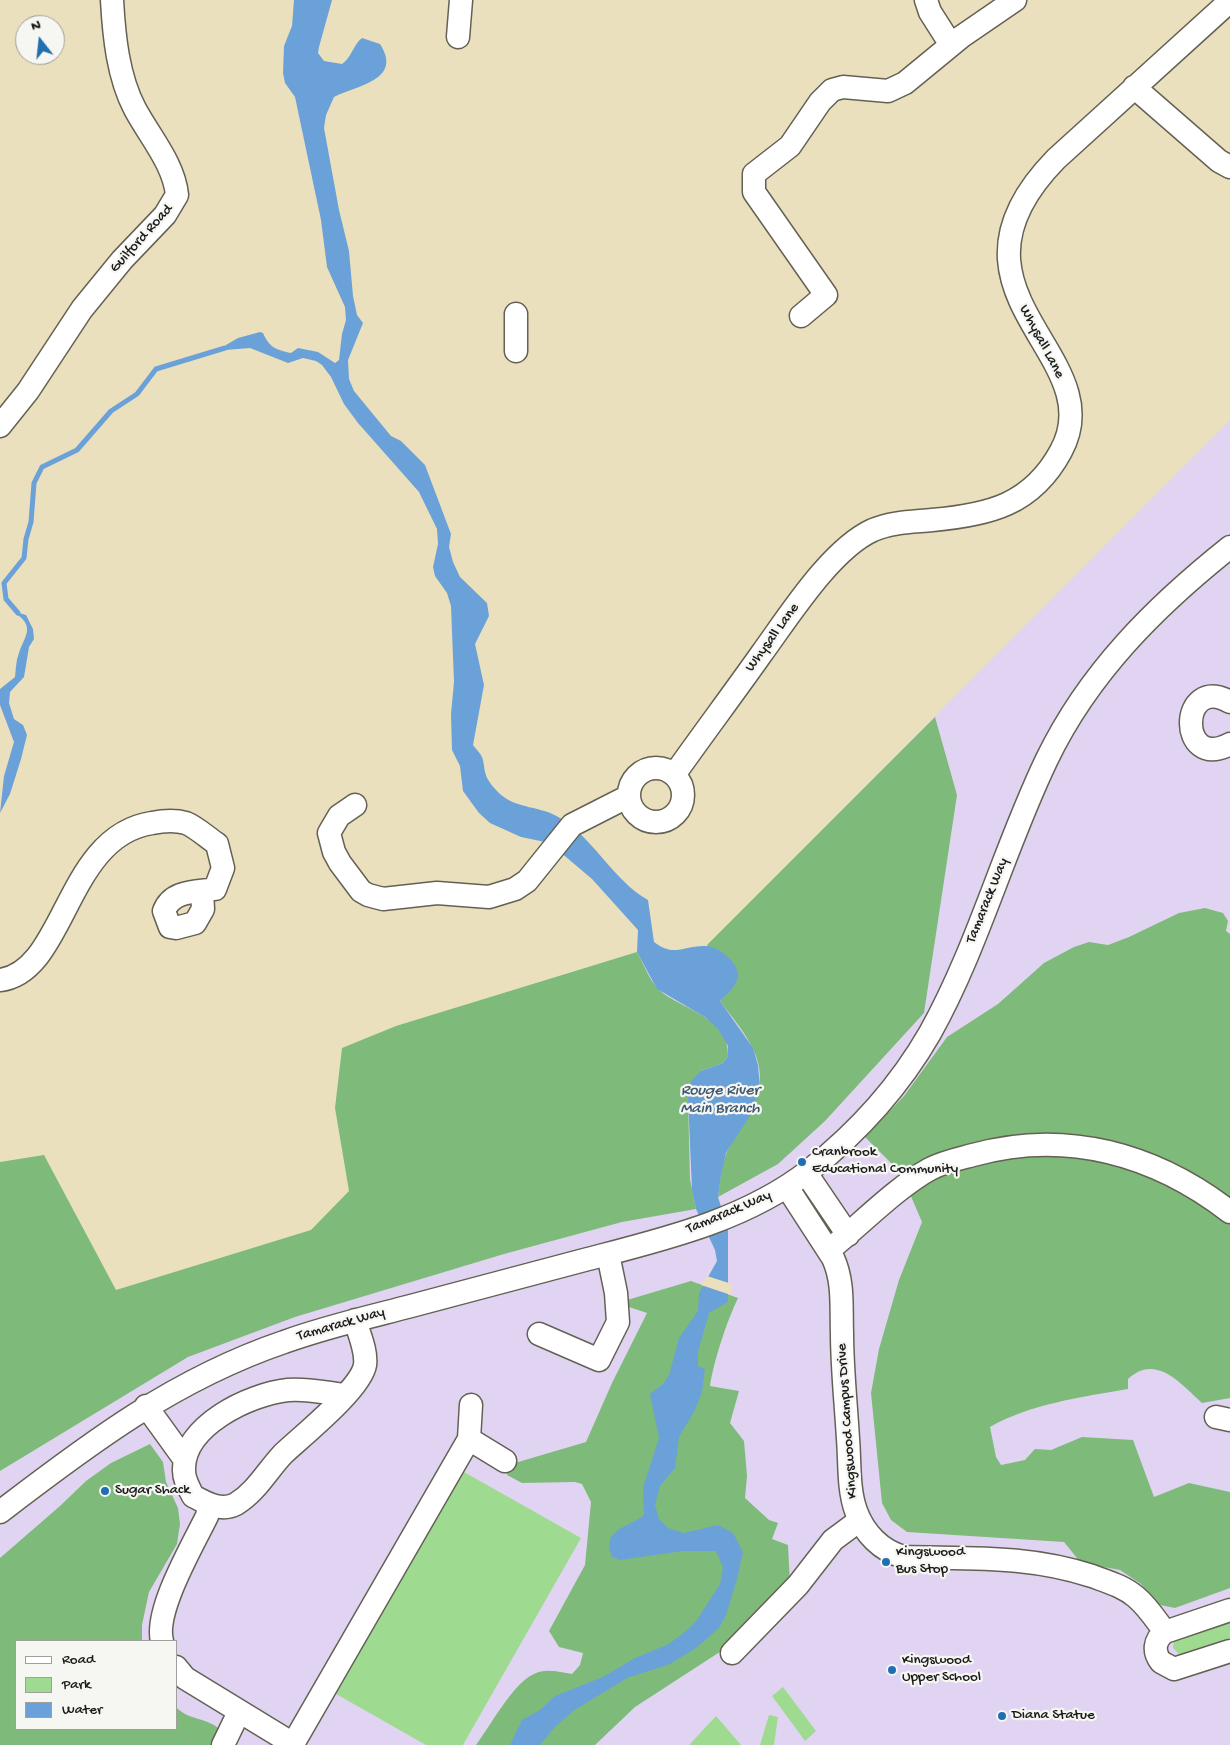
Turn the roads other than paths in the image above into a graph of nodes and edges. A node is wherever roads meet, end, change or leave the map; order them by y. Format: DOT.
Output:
graph roads {
  1 [pos="112,0"];
  2 [pos="461,0"];
  3 [pos="926,0"];
  4 [pos="1230,1"];
  5 [pos="1005,3"];
  6 [pos="458,37"];
  7 [pos="951,45"];
  8 [pos="1134,87"];
  9 [pos="1230,167"];
  10 [pos="516,314"];
  11 [pos="801,316"];
  12 [pos="516,351"];
  13 [pos="0,426"];
  14 [pos="1230,547"];
  15 [pos="1230,702"];
  16 [pos="1230,744"];
  17 [pos="674,775"];
  18 [pos="630,796"];
  19 [pos="355,805"];
  20 [pos="202,891"];
  21 [pos="0,980"];
  22 [pos="806,1173"];
  23 [pos="787,1187"];
  24 [pos="1230,1212"];
  25 [pos="848,1235"];
  26 [pos="829,1250"];
  27 [pos="608,1254"];
  28 [pos="355,1320"];
  29 [pos="539,1334"];
  30 [pos="345,1395"];
  31 [pos="470,1405"];
  32 [pos="146,1406"];
  33 [pos="470,1439"];
  34 [pos="185,1460"];
  35 [pos="505,1461"];
  36 [pos="209,1505"];
  37 [pos="0,1512"];
  38 [pos="860,1520"];
  39 [pos="1230,1610"];
  40 [pos="1165,1632"];
  41 [pos="162,1640"];
  42 [pos="1230,1651"];
  43 [pos="732,1653"];
  44 [pos="178,1669"];
  45 [pos="239,1712"];
  46 [pos="223,1745"];
  1 -- 13 [label="street, Guilford Road"];
  2 -- 6 [label="street"];
  3 -- 7 [label="street"];
  4 -- 8 [label="street, Whysall Lane"];
  5 -- 7 [label="street"];
  7 -- 11 [label="street"];
  8 -- 9 [label="street"];
  8 -- 17 [label="street, Whysall Lane"];
  10 -- 12 [label="street"];
  14 -- 22 [label="street, Tamarack Way"];
  15 -- 16 [label="street"];
  17 -- 18 [label="street"];
  17 -- 18 [label="street"];
  18 -- 19 [label="street"];
  20 -- 21 [label="street"];
  22 -- 23 [label="street, Tamarack Way"];
  22 -- 25 [label="street"];
  23 -- 26 [label="street, Kingswood Campus Drive"];
  23 -- 27 [label="street, Tamarack Way"];
  24 -- 25 [label="street"];
  25 -- 26 [label="street"];
  26 -- 38 [label="street, Kingswood Campus Drive"];
  27 -- 28 [label="street, Tamarack Way"];
  27 -- 29 [label="street"];
  28 -- 30 [label="street"];
  28 -- 32 [label="street, Tamarack Way"];
  30 -- 34 [label="street"];
  30 -- 36 [label="street"];
  31 -- 33 [label="street"];
  32 -- 34 [label="street"];
  32 -- 37 [label="street, Tamarack Way"];
  33 -- 35 [label="street"];
  33 -- 45 [label="street"];
  34 -- 36 [label="street"];
  36 -- 41 [label="street"];
  38 -- 40 [label="street, Kingswood Campus Drive"];
  38 -- 43 [label="street"];
  39 -- 40 [label="street"];
  40 -- 42 [label="street"];
  44 -- 45 [label="street"];
  45 -- 46 [label="street"];
}
